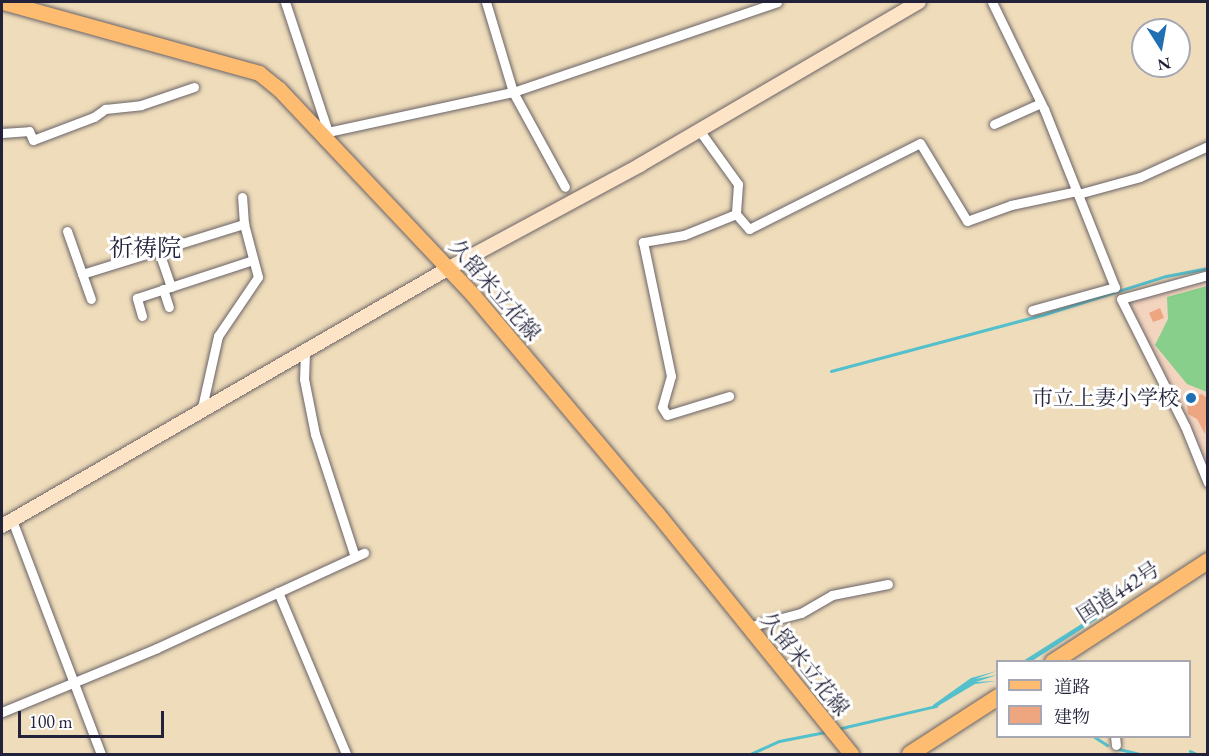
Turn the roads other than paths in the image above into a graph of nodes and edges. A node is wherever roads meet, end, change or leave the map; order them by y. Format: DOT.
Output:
graph roads {
  1 [pos="3,2"];
  2 [pos="285,2"];
  3 [pos="486,2"];
  4 [pos="777,2"];
  5 [pos="919,2"];
  6 [pos="992,2"];
  7 [pos="194,87"];
  8 [pos="513,92"];
  9 [pos="1041,104"];
  10 [pos="994,124"];
  11 [pos="699,130"];
  12 [pos="2,133"];
  13 [pos="325,133"];
  14 [pos="1208,146"];
  15 [pos="565,187"];
  16 [pos="1077,193"];
  17 [pos="242,197"];
  18 [pos="736,214"];
  19 [pos="244,224"];
  20 [pos="67,231"];
  21 [pos="159,252"];
  22 [pos="254,260"];
  23 [pos="448,268"];
  24 [pos="82,274"];
  25 [pos="1208,275"];
  26 [pos="167,288"];
  27 [pos="91,300"];
  28 [pos="169,308"];
  29 [pos="1032,310"];
  30 [pos="142,316"];
  31 [pos="305,352"];
  32 [pos="729,396"];
  33 [pos="201,412"];
  34 [pos="1208,483"];
  35 [pos="7,523"];
  36 [pos="1208,561"];
  37 [pos="888,584"];
  38 [pos="278,592"];
  39 [pos="748,627"];
  40 [pos="1059,660"];
  41 [pos="72,685"];
  42 [pos="996,698"];
  43 [pos="2,712"];
  44 [pos="101,754"];
  45 [pos="346,754"];
  46 [pos="851,754"];
  47 [pos="910,754"];
  1 -- 13 [label="main road, 久留米立花線"];
  2 -- 13 [label="street"];
  3 -- 8 [label="street"];
  4 -- 8 [label="street"];
  5 -- 11 [label="street"];
  6 -- 9 [label="street"];
  7 -- 12 [label="street"];
  8 -- 13 [label="street"];
  8 -- 15 [label="street"];
  9 -- 10 [label="street"];
  9 -- 16 [label="street"];
  11 -- 18 [label="street"];
  11 -- 23 [label="street"];
  13 -- 23 [label="main road, 久留米立花線"];
  14 -- 16 [label="street"];
  16 -- 18 [label="street"];
  16 -- 29 [label="street"];
  17 -- 19 [label="street"];
  18 -- 32 [label="street"];
  19 -- 21 [label="street"];
  19 -- 22 [label="street"];
  20 -- 24 [label="street"];
  21 -- 24 [label="street"];
  21 -- 26 [label="street"];
  22 -- 26 [label="street"];
  22 -- 33 [label="street"];
  23 -- 31 [label="street"];
  23 -- 39 [label="main road, 久留米立花線"];
  24 -- 27 [label="street"];
  25 -- 34 [label="street"];
  26 -- 28 [label="street"];
  26 -- 30 [label="street"];
  31 -- 33 [label="street"];
  31 -- 38 [label="street"];
  33 -- 35 [label="street"];
  35 -- 41 [label="street"];
  36 -- 40 [label="highway, 国道442号"];
  37 -- 39 [label="street"];
  38 -- 41 [label="street"];
  38 -- 45 [label="street"];
  39 -- 46 [label="main road, 久留米立花線"];
  41 -- 43 [label="street"];
  41 -- 44 [label="street"];
  42 -- 47 [label="highway"];
}
